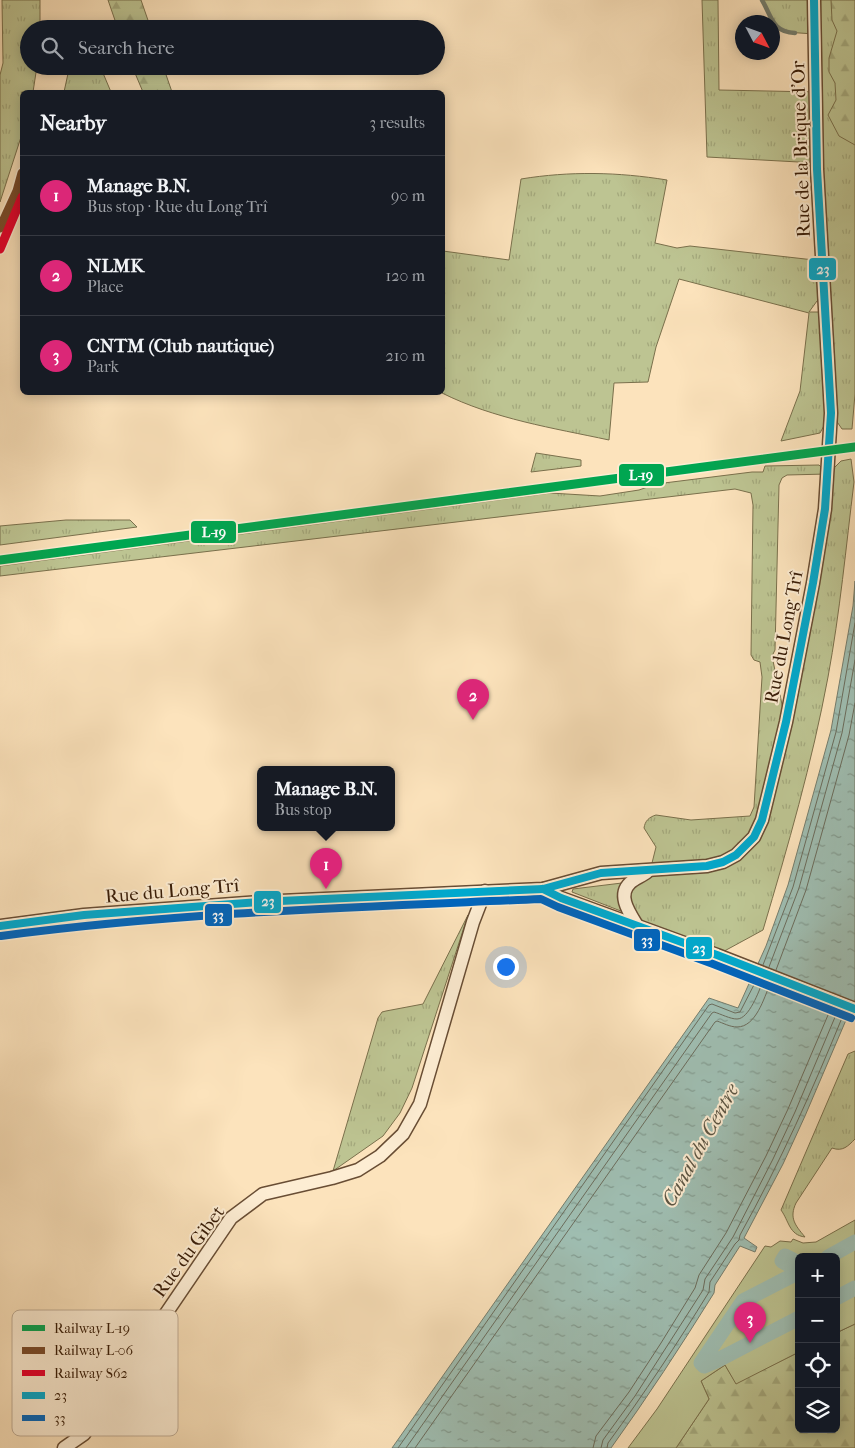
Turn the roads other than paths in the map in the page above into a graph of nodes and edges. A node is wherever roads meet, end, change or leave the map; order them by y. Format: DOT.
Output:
graph roads {
  1 [pos="814,0"];
  2 [pos="828,326"];
  3 [pos="650,871"];
  4 [pos="543,889"];
  5 [pos="485,892"];
  6 [pos="0,926"];
  7 [pos="638,927"];
  8 [pos="855,1010"];
  9 [pos="168,1310"];
  10 [pos="81,1436"];
  11 [pos="64,1448"];
  1 -- 2 [label="street, Rue de la Brique d'Or"];
  2 -- 3 [label="street, Rue du Long Trî"];
  3 -- 4 [label="street, Rue du Long Trî"];
  3 -- 7 [label="street, Rue du Long Trî"];
  4 -- 5 [label="street, Rue du Long Trî"];
  4 -- 7 [label="street"];
  5 -- 6 [label="street, Rue du Long Trî"];
  5 -- 9 [label="street, Rue du Gibet"];
  7 -- 8 [label="street"];
  10 -- 11 [label="street, Rue du Gibet"];
}
